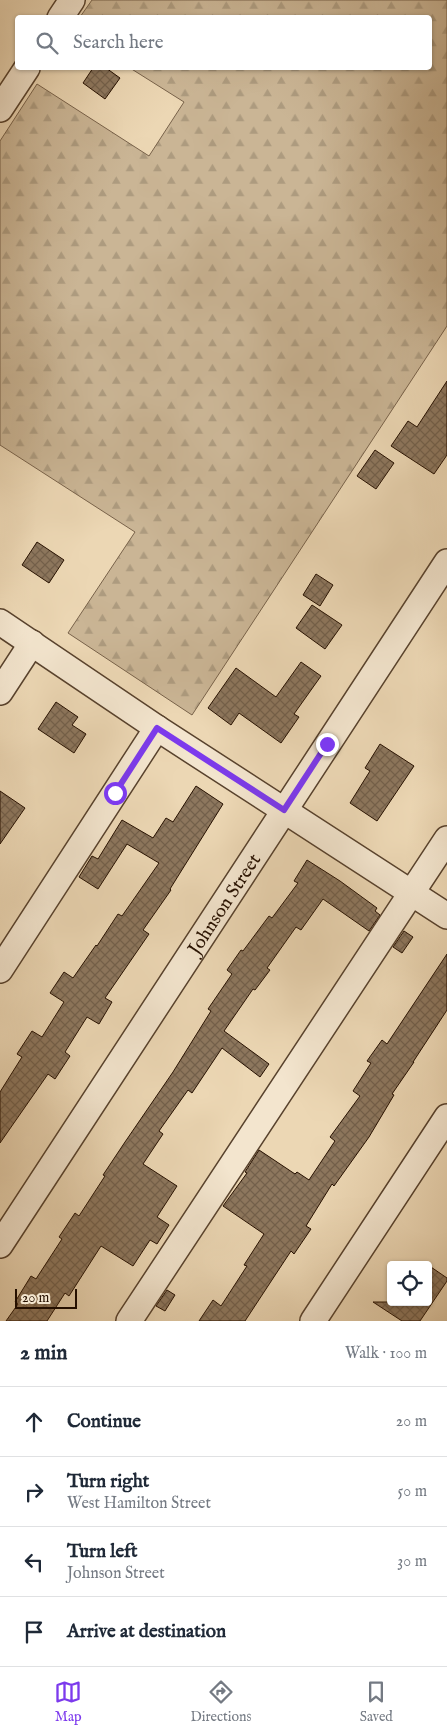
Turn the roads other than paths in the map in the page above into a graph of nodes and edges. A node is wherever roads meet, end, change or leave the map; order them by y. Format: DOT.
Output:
graph roads {
  1 [pos="72,0"];
  2 [pos="62,15"];
  3 [pos="26,70"];
  4 [pos="0,109"];
  5 [pos="447,562"];
  6 [pos="0,622"];
  7 [pos="32,643"];
  8 [pos="0,692"];
  9 [pos="157,728"];
  10 [pos="284,810"];
  11 [pos="447,839"];
  12 [pos="412,893"];
  13 [pos="447,916"];
  14 [pos="0,970"];
  15 [pos="447,1117"];
  16 [pos="0,1245"];
  17 [pos="129,1321"];
  18 [pos="314,1321"];
  1 -- 2 [label="street"];
  3 -- 4 [label="street"];
  5 -- 10 [label="street, Johnson Street"];
  6 -- 7 [label="street"];
  7 -- 8 [label="street"];
  7 -- 9 [label="street"];
  9 -- 10 [label="street"];
  9 -- 14 [label="street"];
  10 -- 12 [label="street"];
  10 -- 16 [label="street, Johnson Street"];
  11 -- 12 [label="street"];
  12 -- 13 [label="street"];
  12 -- 17 [label="street"];
  15 -- 18 [label="street"];
}
